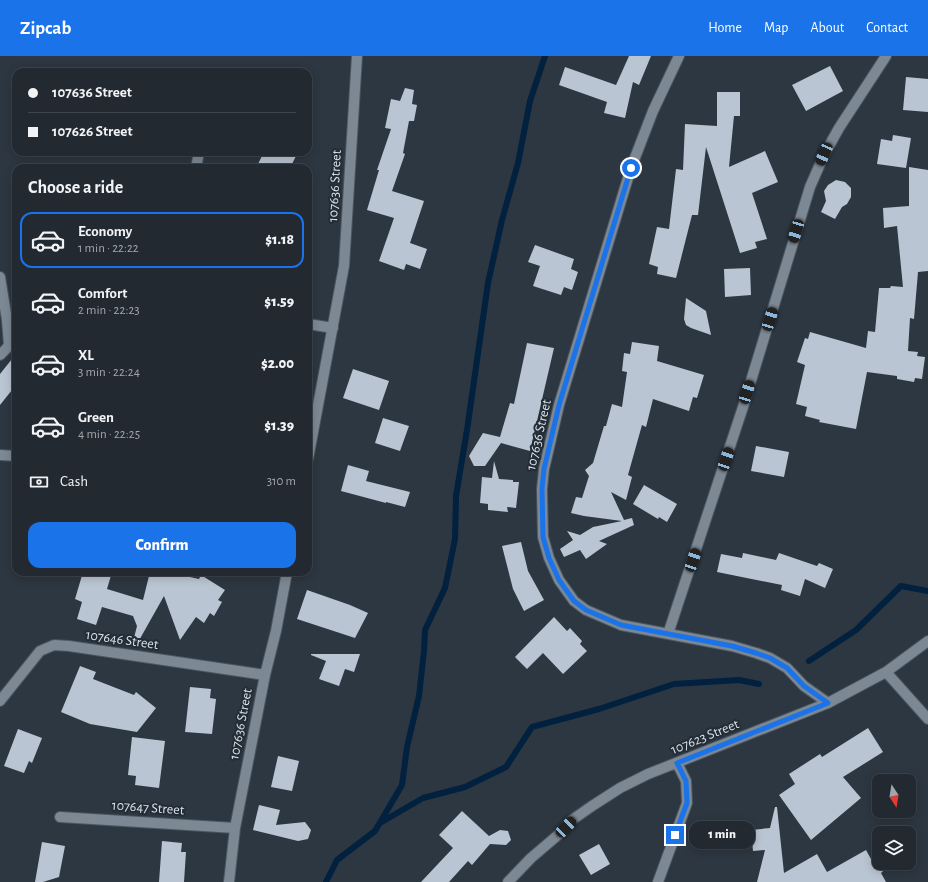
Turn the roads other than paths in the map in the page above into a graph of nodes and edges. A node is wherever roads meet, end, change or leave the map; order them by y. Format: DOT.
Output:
graph roads {
  1 [pos="357,56"];
  2 [pos="679,56"];
  3 [pos="886,56"];
  4 [pos="0,277"];
  5 [pos="312,325"];
  6 [pos="333,328"];
  7 [pos="0,355"];
  8 [pos="312,438"];
  9 [pos="0,455"];
  10 [pos="12,456"];
  11 [pos="286,576"];
  12 [pos="668,634"];
  13 [pos="928,641"];
  14 [pos="886,672"];
  15 [pos="265,675"];
  16 [pos="0,701"];
  17 [pos="828,703"];
  18 [pos="928,719"];
  19 [pos="677,763"];
  20 [pos="60,817"];
  21 [pos="235,828"];
  22 [pos="229,882"];
  23 [pos="508,882"];
  24 [pos="658,882"];
  1 -- 6 [label="street, 107636 Street"];
  2 -- 12 [label="street, 107636 Street"];
  3 -- 12 [label="street"];
  4 -- 7 [label="street"];
  5 -- 6 [label="street"];
  6 -- 8 [label="street, 107636 Street"];
  9 -- 10 [label="street"];
  11 -- 15 [label="street, 107636 Street"];
  12 -- 17 [label="street, 107636 Street"];
  13 -- 14 [label="street, 107623 Street"];
  14 -- 17 [label="street, 107623 Street"];
  14 -- 18 [label="street"];
  15 -- 16 [label="street, 107646 Street"];
  15 -- 21 [label="street, 107636 Street"];
  17 -- 19 [label="street, 107623 Street"];
  19 -- 23 [label="street, 107623 Street"];
  19 -- 24 [label="street"];
  20 -- 21 [label="street, 107647 Street"];
  21 -- 22 [label="street, 107636 Street"];
}
